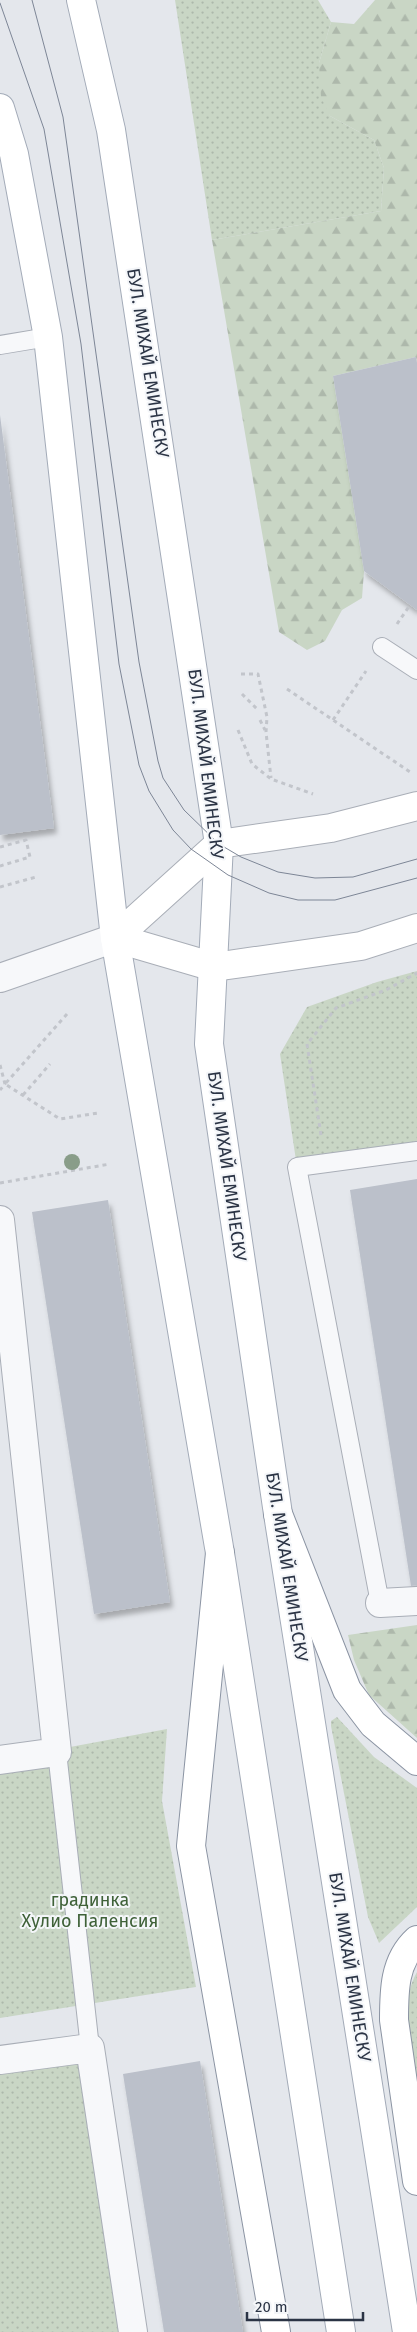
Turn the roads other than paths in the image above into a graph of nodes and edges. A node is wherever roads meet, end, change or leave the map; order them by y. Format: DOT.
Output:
graph roads {
  1 [pos="80,0"];
  2 [pos="0,108"];
  3 [pos="7,156"];
  4 [pos="48,337"];
  5 [pos="0,345"];
  6 [pos="382,647"];
  7 [pos="417,670"];
  8 [pos="417,806"];
  9 [pos="220,844"];
  10 [pos="417,928"];
  11 [pos="115,938"];
  12 [pos="214,967"];
  13 [pos="0,978"];
  14 [pos="417,1151"];
  15 [pos="0,1220"];
  16 [pos="278,1514"];
  17 [pos="220,1553"];
  18 [pos="417,1601"];
  19 [pos="380,1603"];
  20 [pos="57,1752"];
  21 [pos="0,1760"];
  22 [pos="417,1761"];
  23 [pos="417,1940"];
  24 [pos="90,2048"];
  25 [pos="0,2060"];
  26 [pos="417,2181"];
  27 [pos="133,2332"];
  28 [pos="276,2332"];
  29 [pos="341,2332"];
  30 [pos="407,2332"];
  1 -- 9 [label="main road, БУЛ. МИХАЙ ЕМИНЕСКУ"];
  2 -- 3 [label="main road"];
  3 -- 4 [label="main road"];
  4 -- 5 [label="lane"];
  4 -- 11 [label="main road"];
  6 -- 7 [label="lane"];
  8 -- 9 [label="main road"];
  9 -- 11 [label="main road"];
  9 -- 12 [label="main road, БУЛ. МИХАЙ ЕМИНЕСКУ"];
  10 -- 12 [label="main road"];
  11 -- 12 [label="main road"];
  11 -- 13 [label="street"];
  11 -- 17 [label="main road"];
  12 -- 16 [label="main road, БУЛ. МИХАЙ ЕМИНЕСКУ"];
  14 -- 19 [label="lane"];
  15 -- 20 [label="street"];
  16 -- 22 [label="main road"];
  16 -- 30 [label="main road, БУЛ. МИХАЙ ЕМИНЕСКУ"];
  17 -- 28 [label="main road"];
  17 -- 29 [label="main road"];
  18 -- 19 [label="street"];
  20 -- 21 [label="street"];
  20 -- 24 [label="lane"];
  23 -- 26 [label="main road"];
  24 -- 25 [label="street"];
  24 -- 27 [label="street"];
}
